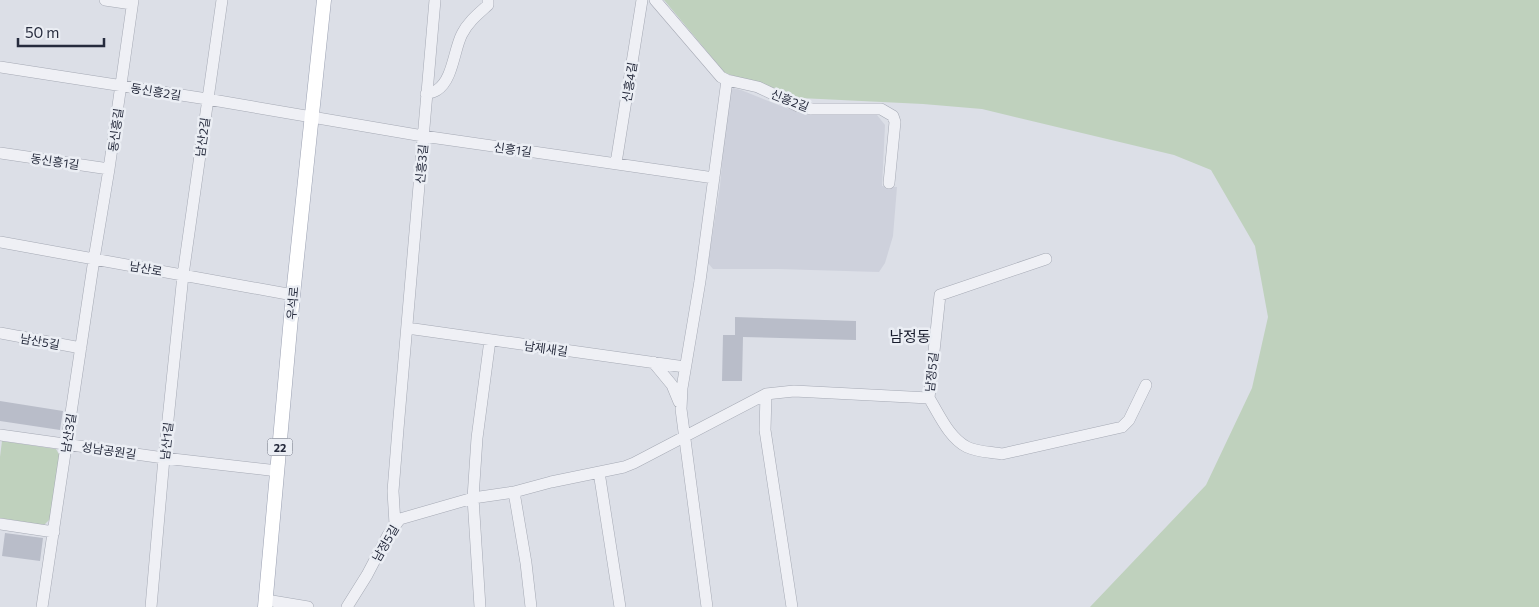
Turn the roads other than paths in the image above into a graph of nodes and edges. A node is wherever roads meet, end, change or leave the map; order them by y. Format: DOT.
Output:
graph roads {
  1 [pos="105,0"];
  2 [pos="222,0"];
  3 [pos="324,0"];
  4 [pos="435,0"];
  5 [pos="488,0"];
  6 [pos="642,0"];
  7 [pos="655,0"];
  8 [pos="133,2"];
  9 [pos="0,67"];
  10 [pos="727,80"];
  11 [pos="121,86"];
  12 [pos="426,94"];
  13 [pos="207,99"];
  14 [pos="312,117"];
  15 [pos="423,136"];
  16 [pos="0,153"];
  17 [pos="616,163"];
  18 [pos="109,169"];
  19 [pos="714,178"];
  20 [pos="889,183"];
  21 [pos="0,242"];
  22 [pos="94,259"];
  23 [pos="1046,260"];
  24 [pos="183,275"];
  25 [pos="293,295"];
  26 [pos="407,328"];
  27 [pos="0,333"];
  28 [pos="490,340"];
  29 [pos="81,348"];
  30 [pos="653,362"];
  31 [pos="685,367"];
  32 [pos="1146,385"];
  33 [pos="766,394"];
  34 [pos="929,398"];
  35 [pos="681,409"];
  36 [pos="0,435"];
  37 [pos="684,437"];
  38 [pos="67,444"];
  39 [pos="164,458"];
  40 [pos="278,471"];
  41 [pos="599,472"];
  42 [pos="514,492"];
  43 [pos="473,498"];
  44 [pos="0,524"];
  45 [pos="395,524"];
  46 [pos="54,532"];
  47 [pos="266,604"];
  48 [pos="42,607"];
  49 [pos="151,607"];
  50 [pos="308,607"];
  51 [pos="346,607"];
  52 [pos="480,607"];
  53 [pos="531,607"];
  54 [pos="620,607"];
  55 [pos="707,607"];
  56 [pos="792,607"];
  1 -- 8 [label="street"];
  2 -- 13 [label="street, 남산2길"];
  3 -- 14 [label="main road, 우석로 / 22"];
  4 -- 12 [label="street, 신흥3길"];
  5 -- 12 [label="street"];
  6 -- 17 [label="street, 신흥4길"];
  7 -- 10 [label="street"];
  8 -- 11 [label="street, 동신흥길"];
  9 -- 11 [label="street, 동신흥2길"];
  10 -- 19 [label="street"];
  10 -- 20 [label="street, 신흥2길"];
  11 -- 13 [label="street, 동신흥2길"];
  11 -- 18 [label="street, 동신흥길"];
  12 -- 15 [label="street, 신흥3길"];
  13 -- 14 [label="street, 동신흥2길"];
  13 -- 24 [label="street, 남산2길"];
  14 -- 15 [label="street, 신흥1길"];
  14 -- 25 [label="main road, 우석로 / 22"];
  15 -- 17 [label="street, 신흥1길"];
  15 -- 26 [label="street, 신흥3길"];
  16 -- 18 [label="street, 동신흥1길"];
  17 -- 19 [label="street, 신흥1길"];
  18 -- 22 [label="street, 동신흥길"];
  19 -- 31 [label="street"];
  21 -- 22 [label="street, 남산로"];
  22 -- 24 [label="street, 남산로"];
  22 -- 29 [label="street, 남산3길"];
  23 -- 34 [label="street, 남정5길"];
  24 -- 25 [label="street, 남산로"];
  24 -- 39 [label="street, 남산1길"];
  25 -- 40 [label="main road, 우석로 / 22"];
  26 -- 28 [label="street, 남제새길"];
  26 -- 45 [label="street"];
  27 -- 29 [label="street, 남산5길"];
  28 -- 30 [label="street, 남제새길"];
  28 -- 43 [label="street"];
  29 -- 38 [label="street, 남산3길"];
  30 -- 31 [label="street, 남제새길"];
  30 -- 35 [label="street"];
  31 -- 35 [label="street"];
  32 -- 34 [label="street"];
  33 -- 34 [label="street, 남정5길"];
  33 -- 37 [label="street, 남정5길"];
  33 -- 56 [label="street"];
  35 -- 37 [label="street"];
  36 -- 38 [label="street, 성남공원길"];
  37 -- 41 [label="street, 남정5길"];
  37 -- 55 [label="street"];
  38 -- 39 [label="street, 성남공원길"];
  38 -- 46 [label="street, 남산3길"];
  39 -- 40 [label="street, 성남공원길"];
  39 -- 49 [label="street, 남산1길"];
  40 -- 47 [label="main road, 우석로 / 22"];
  41 -- 42 [label="street, 남정5길"];
  41 -- 54 [label="street"];
  42 -- 43 [label="street, 남정5길"];
  42 -- 53 [label="street"];
  43 -- 45 [label="street, 남정5길"];
  43 -- 52 [label="street"];
  44 -- 46 [label="street"];
  45 -- 51 [label="street, 남정5길"];
  46 -- 48 [label="street, 남산3길"];
  47 -- 50 [label="street"];
}
